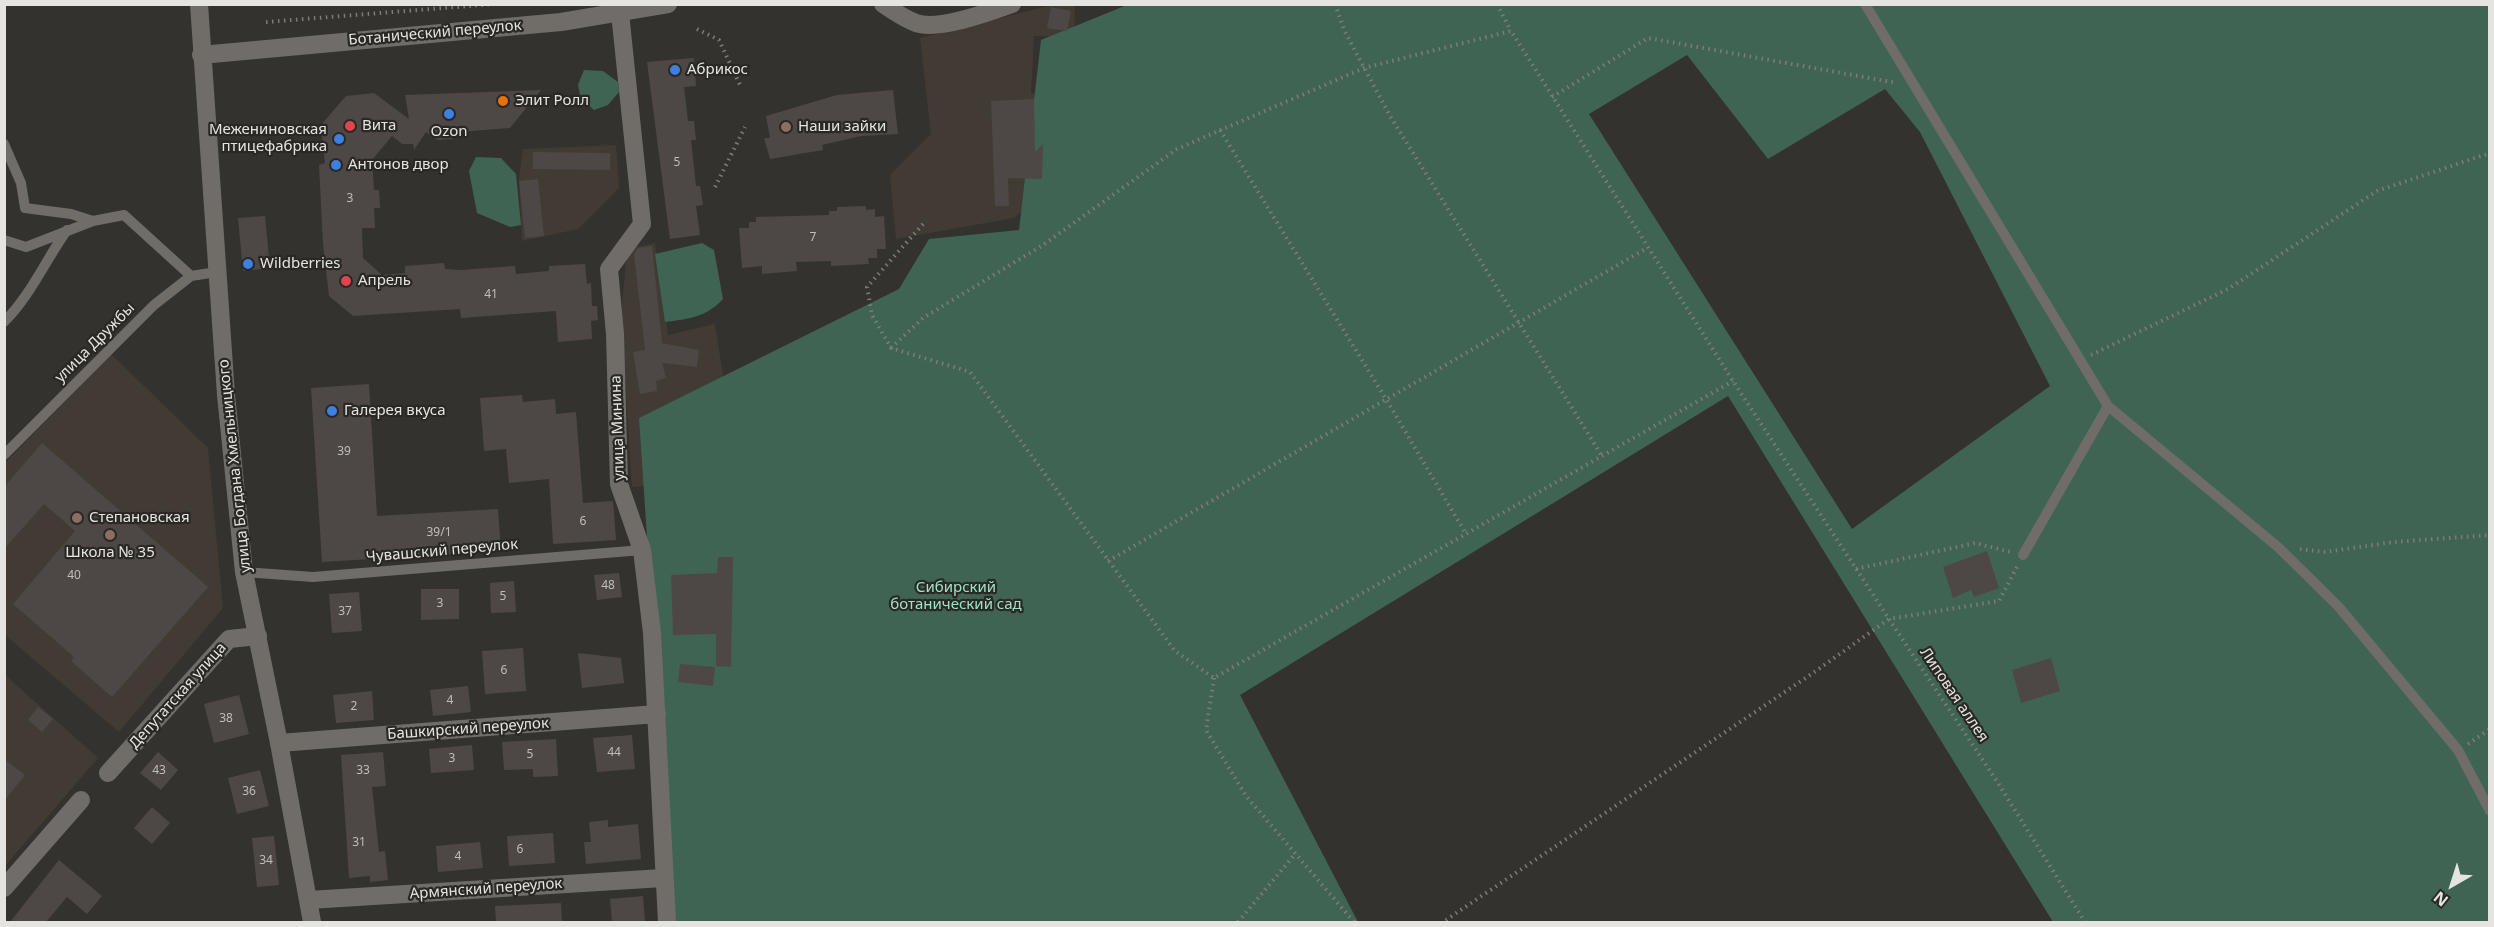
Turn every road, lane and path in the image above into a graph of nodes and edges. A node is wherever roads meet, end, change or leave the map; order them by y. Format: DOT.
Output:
graph roads {
  1 [pos="199,4"];
  2 [pos="494,4"];
  3 [pos="669,4"];
  4 [pos="883,4"];
  5 [pos="1012,4"];
  6 [pos="1335,4"];
  7 [pos="1497,4"];
  8 [pos="1865,4"];
  9 [pos="620,13"];
  10 [pos="266,22"];
  11 [pos="697,29"];
  12 [pos="1511,31"];
  13 [pos="201,55"];
  14 [pos="1364,68"];
  15 [pos="740,85"];
  16 [pos="1915,87"];
  17 [pos="1552,97"];
  18 [pos="745,128"];
  19 [pos="1220,130"];
  20 [pos="4,144"];
  21 [pos="2490,153"];
  22 [pos="715,187"];
  23 [pos="93,221"];
  24 [pos="923,224"];
  25 [pos="67,231"];
  26 [pos="4,240"];
  27 [pos="1647,248"];
  28 [pos="217,272"];
  29 [pos="190,276"];
  30 [pos="4,322"];
  31 [pos="1519,322"];
  32 [pos="891,348"];
  33 [pos="2080,360"];
  34 [pos="1733,381"];
  35 [pos="1386,399"];
  36 [pos="2108,406"];
  37 [pos="4,454"];
  38 [pos="1602,456"];
  39 [pos="1466,534"];
  40 [pos="2490,535"];
  41 [pos="2278,547"];
  42 [pos="642,550"];
  43 [pos="2023,555"];
  44 [pos="1108,561"];
  45 [pos="1856,569"];
  46 [pos="244,572"];
  47 [pos="1889,619"];
  48 [pos="258,636"];
  49 [pos="1214,678"];
  50 [pos="657,714"];
  51 [pos="2490,729"];
  52 [pos="279,743"];
  53 [pos="2458,750"];
  54 [pos="108,773"];
  55 [pos="81,800"];
  56 [pos="2490,811"];
  57 [pos="1296,853"];
  58 [pos="663,878"];
  59 [pos="4,888"];
  60 [pos="309,900"];
  61 [pos="312,922"];
  62 [pos="667,922"];
  63 [pos="1238,922"];
  64 [pos="1354,922"];
  65 [pos="1443,922"];
  66 [pos="2085,922"];
  1 -- 13 [label="street, улица Богдана Хмельницкого"];
  2 -- 10 [label="path"];
  3 -- 9 [label="street, Ботанический переулок"];
  4 -- 5 [label="street"];
  6 -- 14 [label="path"];
  7 -- 12 [label="path, Липовая аллея"];
  8 -- 16 [label="lane"];
  9 -- 13 [label="street, Ботанический переулок"];
  9 -- 42 [label="street, улица Минина"];
  11 -- 15 [label="path"];
  12 -- 14 [label="path"];
  12 -- 17 [label="path, Липовая аллея"];
  13 -- 28 [label="street, улица Богдана Хмельницкого"];
  14 -- 19 [label="path"];
  14 -- 31 [label="path"];
  16 -- 17 [label="path"];
  16 -- 33 [label="lane"];
  17 -- 27 [label="path, Липовая аллея"];
  18 -- 22 [label="path"];
  19 -- 32 [label="path"];
  19 -- 35 [label="path"];
  20 -- 23 [label="lane"];
  21 -- 33 [label="path"];
  23 -- 25 [label="lane"];
  23 -- 29 [label="lane"];
  24 -- 32 [label="path"];
  25 -- 26 [label="lane"];
  25 -- 30 [label="lane"];
  27 -- 31 [label="path"];
  27 -- 34 [label="path, Липовая аллея"];
  28 -- 29 [label="lane"];
  28 -- 46 [label="street, улица Богдана Хмельницкого"];
  29 -- 37 [label="lane, улица Дружбы"];
  31 -- 35 [label="path"];
  31 -- 38 [label="path"];
  32 -- 44 [label="path"];
  33 -- 36 [label="lane"];
  34 -- 38 [label="path"];
  34 -- 45 [label="path, Липовая аллея"];
  35 -- 39 [label="path"];
  35 -- 44 [label="path"];
  36 -- 41 [label="lane"];
  36 -- 43 [label="lane"];
  38 -- 39 [label="path"];
  39 -- 49 [label="path"];
  40 -- 41 [label="path"];
  41 -- 53 [label="lane"];
  42 -- 46 [label="lane, Чувашский переулок"];
  42 -- 50 [label="street, улица Минина"];
  43 -- 45 [label="path"];
  43 -- 47 [label="path"];
  44 -- 49 [label="path"];
  45 -- 47 [label="path, Липовая аллея"];
  46 -- 48 [label="street, улица Богдана Хмельницкого"];
  47 -- 65 [label="path"];
  47 -- 66 [label="path, Липовая аллея"];
  48 -- 52 [label="street, улица Богдана Хмельницкого"];
  48 -- 54 [label="street, Депутатская улица"];
  49 -- 57 [label="path"];
  50 -- 52 [label="street, Башкирский переулок"];
  50 -- 58 [label="street, улица Минина"];
  51 -- 53 [label="path"];
  52 -- 60 [label="street, улица Богдана Хмельницкого"];
  53 -- 56 [label="lane"];
  55 -- 59 [label="street"];
  57 -- 63 [label="path"];
  57 -- 64 [label="path"];
  58 -- 60 [label="street, Армянский переулок"];
  58 -- 62 [label="street, улица Минина"];
  60 -- 61 [label="street, улица Богдана Хмельницкого"];
}
